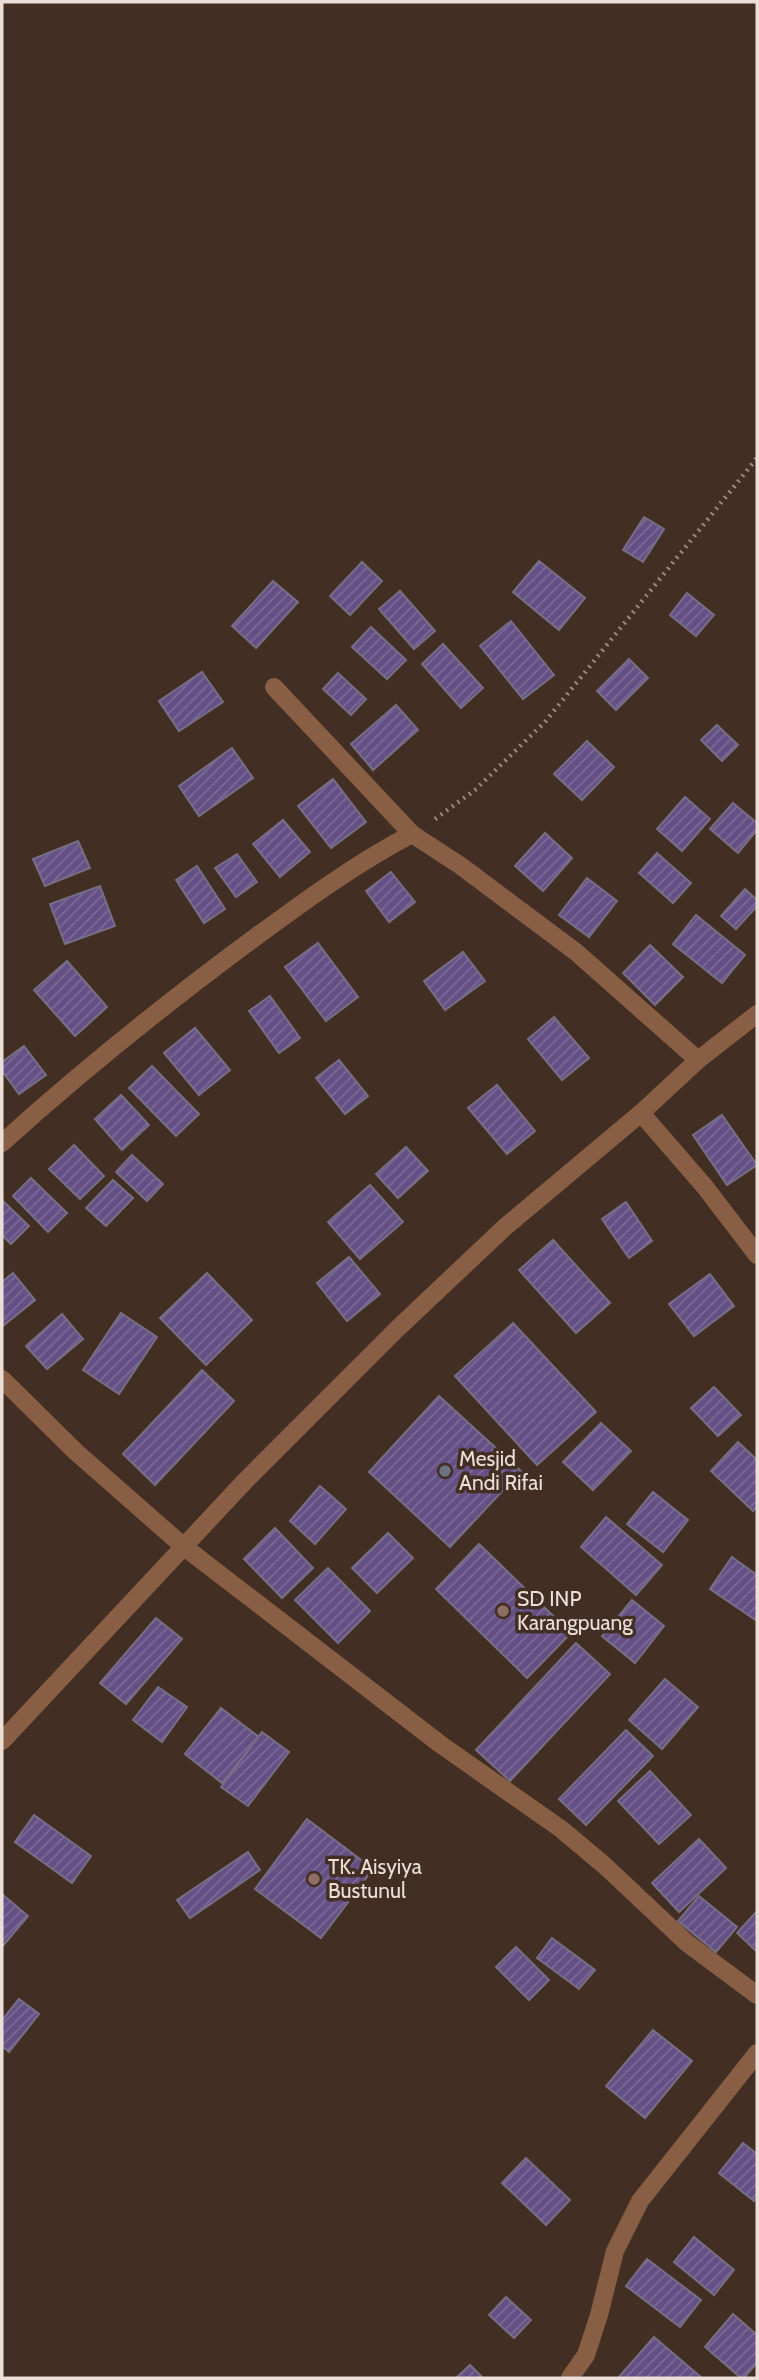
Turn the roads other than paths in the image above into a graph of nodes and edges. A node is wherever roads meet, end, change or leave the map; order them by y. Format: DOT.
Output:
graph roads {
  1 [pos="274,687"];
  2 [pos="412,834"];
  3 [pos="757,1014"];
  4 [pos="698,1060"];
  5 [pos="641,1113"];
  6 [pos="2,1143"];
  7 [pos="757,1255"];
  8 [pos="2,1379"];
  9 [pos="183,1546"];
  10 [pos="2,1741"];
  11 [pos="757,1995"];
  12 [pos="757,2053"];
  13 [pos="570,2378"];
  1 -- 2 [label="street"];
  2 -- 4 [label="street"];
  2 -- 6 [label="street"];
  3 -- 4 [label="street"];
  4 -- 5 [label="street"];
  5 -- 7 [label="street"];
  5 -- 9 [label="street"];
  8 -- 9 [label="street"];
  9 -- 10 [label="street"];
  9 -- 11 [label="street"];
  12 -- 13 [label="street"];
}
